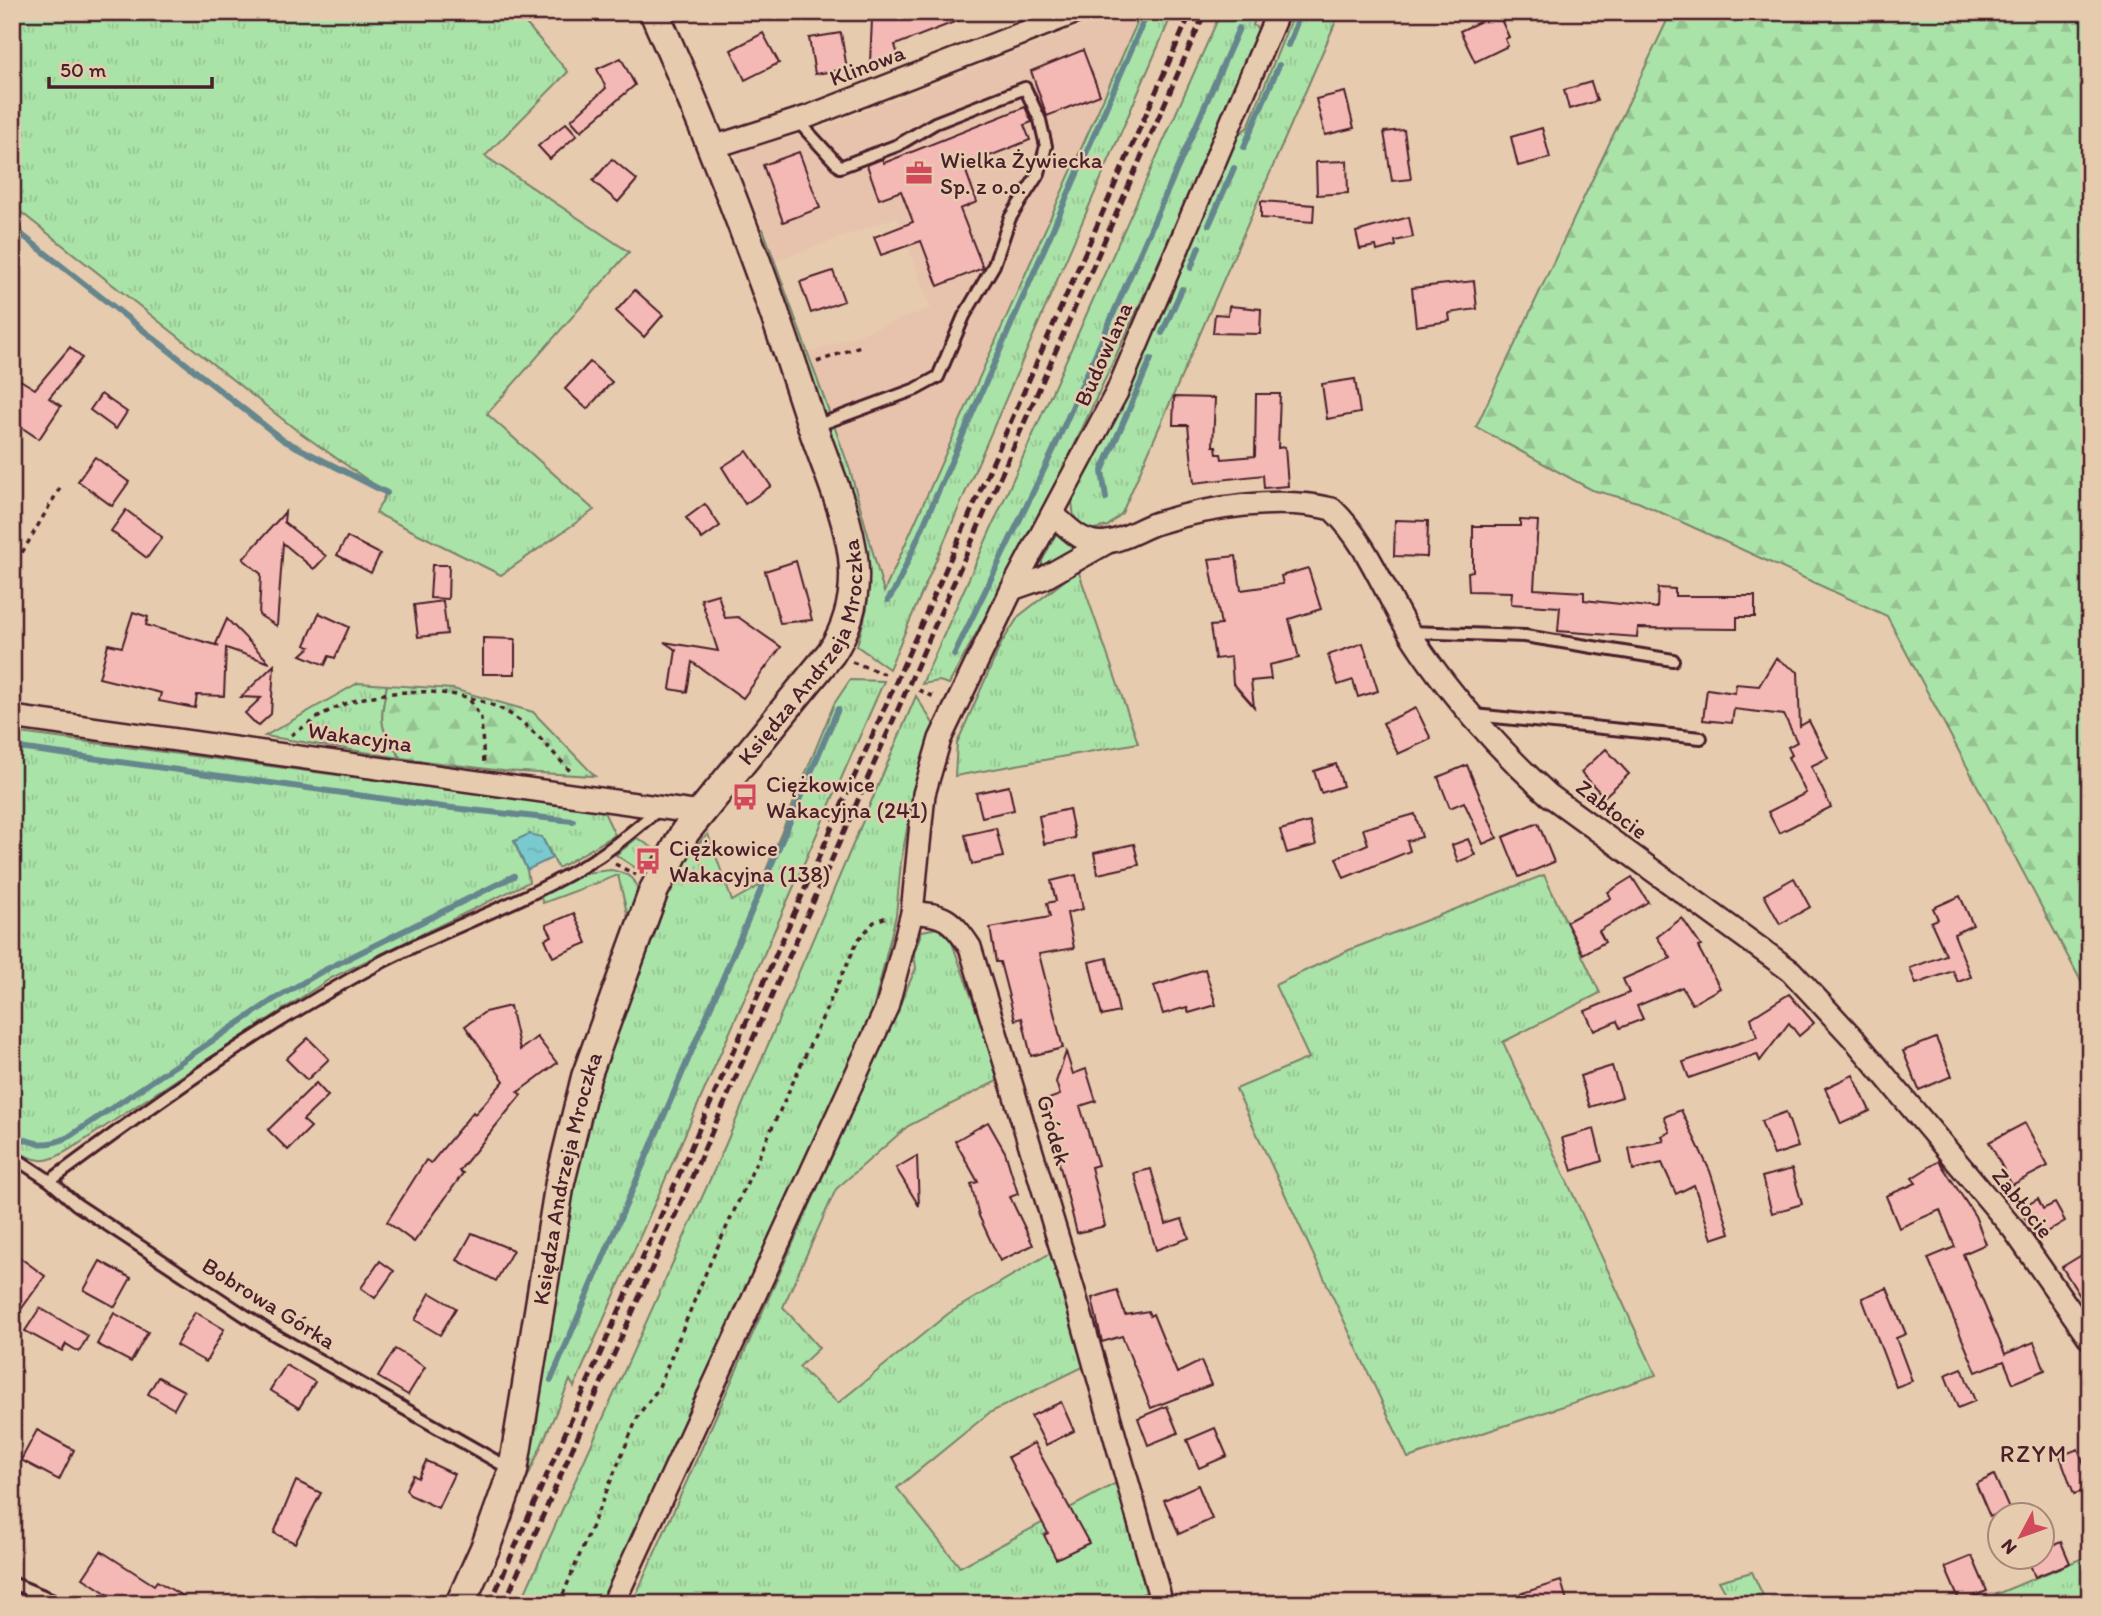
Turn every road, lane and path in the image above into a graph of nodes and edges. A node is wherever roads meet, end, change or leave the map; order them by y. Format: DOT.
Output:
graph roads {
  1 [pos="654,12"];
  2 [pos="1077,12"];
  3 [pos="1278,12"];
  4 [pos="797,120"];
  5 [pos="713,147"];
  6 [pos="860,346"];
  7 [pos="795,370"];
  8 [pos="813,427"];
  9 [pos="61,486"];
  10 [pos="1053,514"];
  11 [pos="1106,542"];
  12 [pos="12,570"];
  13 [pos="1012,589"];
  14 [pos="1409,632"];
  15 [pos="831,653"];
  16 [pos="1673,660"];
  17 [pos="887,675"];
  18 [pos="919,690"];
  19 [pos="469,698"];
  20 [pos="947,703"];
  21 [pos="1474,715"];
  22 [pos="12,717"];
  23 [pos="1701,738"];
  24 [pos="267,751"];
  25 [pos="486,782"];
  26 [pos="598,800"];
  27 [pos="662,808"];
  28 [pos="700,813"];
  29 [pos="589,862"];
  30 [pos="654,891"];
  31 [pos="912,913"];
  32 [pos="12,1156"];
  33 [pos="50,1181"];
  34 [pos="2090,1339"];
  35 [pos="513,1471"];
  36 [pos="12,1583"];
  37 [pos="63,1604"];
  38 [pos="460,1604"];
  39 [pos="559,1604"];
  40 [pos="613,1604"];
  41 [pos="1163,1604"];
  1 -- 5 [label="street, Księdza Andrzeja Mroczka"];
  2 -- 4 [label="street, Klinowa"];
  3 -- 10 [label="street, Budowlana"];
  4 -- 5 [label="street, Klinowa"];
  4 -- 8 [label="lane"];
  5 -- 7 [label="street, Księdza Andrzeja Mroczka"];
  6 -- 7 [label="path"];
  7 -- 8 [label="street, Księdza Andrzeja Mroczka"];
  8 -- 15 [label="street, Księdza Andrzeja Mroczka"];
  9 -- 12 [label="path"];
  10 -- 11 [label="street"];
  10 -- 13 [label="street, Budowlana"];
  11 -- 13 [label="street, Zabłocie"];
  11 -- 14 [label="street, Zabłocie"];
  13 -- 20 [label="street, Budowlana"];
  14 -- 16 [label="lane"];
  14 -- 21 [label="street, Zabłocie"];
  15 -- 17 [label="path"];
  15 -- 28 [label="street, Księdza Andrzeja Mroczka"];
  18 -- 20 [label="path"];
  19 -- 24 [label="path"];
  19 -- 25 [label="path"];
  19 -- 26 [label="path"];
  20 -- 31 [label="street"];
  21 -- 23 [label="lane"];
  21 -- 34 [label="street, Zabłocie"];
  22 -- 24 [label="street, Wakacyjna"];
  24 -- 25 [label="street, Wakacyjna"];
  25 -- 26 [label="street, Wakacyjna"];
  26 -- 27 [label="street, Wakacyjna"];
  27 -- 28 [label="street, Wakacyjna"];
  27 -- 29 [label="lane"];
  28 -- 30 [label="street, Księdza Andrzeja Mroczka"];
  29 -- 30 [label="path"];
  29 -- 33 [label="lane"];
  30 -- 35 [label="street, Księdza Andrzeja Mroczka"];
  31 -- 39 [label="path"];
  31 -- 40 [label="street"];
  31 -- 41 [label="street, Gródek"];
  32 -- 33 [label="lane, Bobrowa Górka"];
  33 -- 35 [label="lane, Bobrowa Górka"];
  35 -- 38 [label="street, Księdza Andrzeja Mroczka"];
  36 -- 37 [label="lane"];
}
